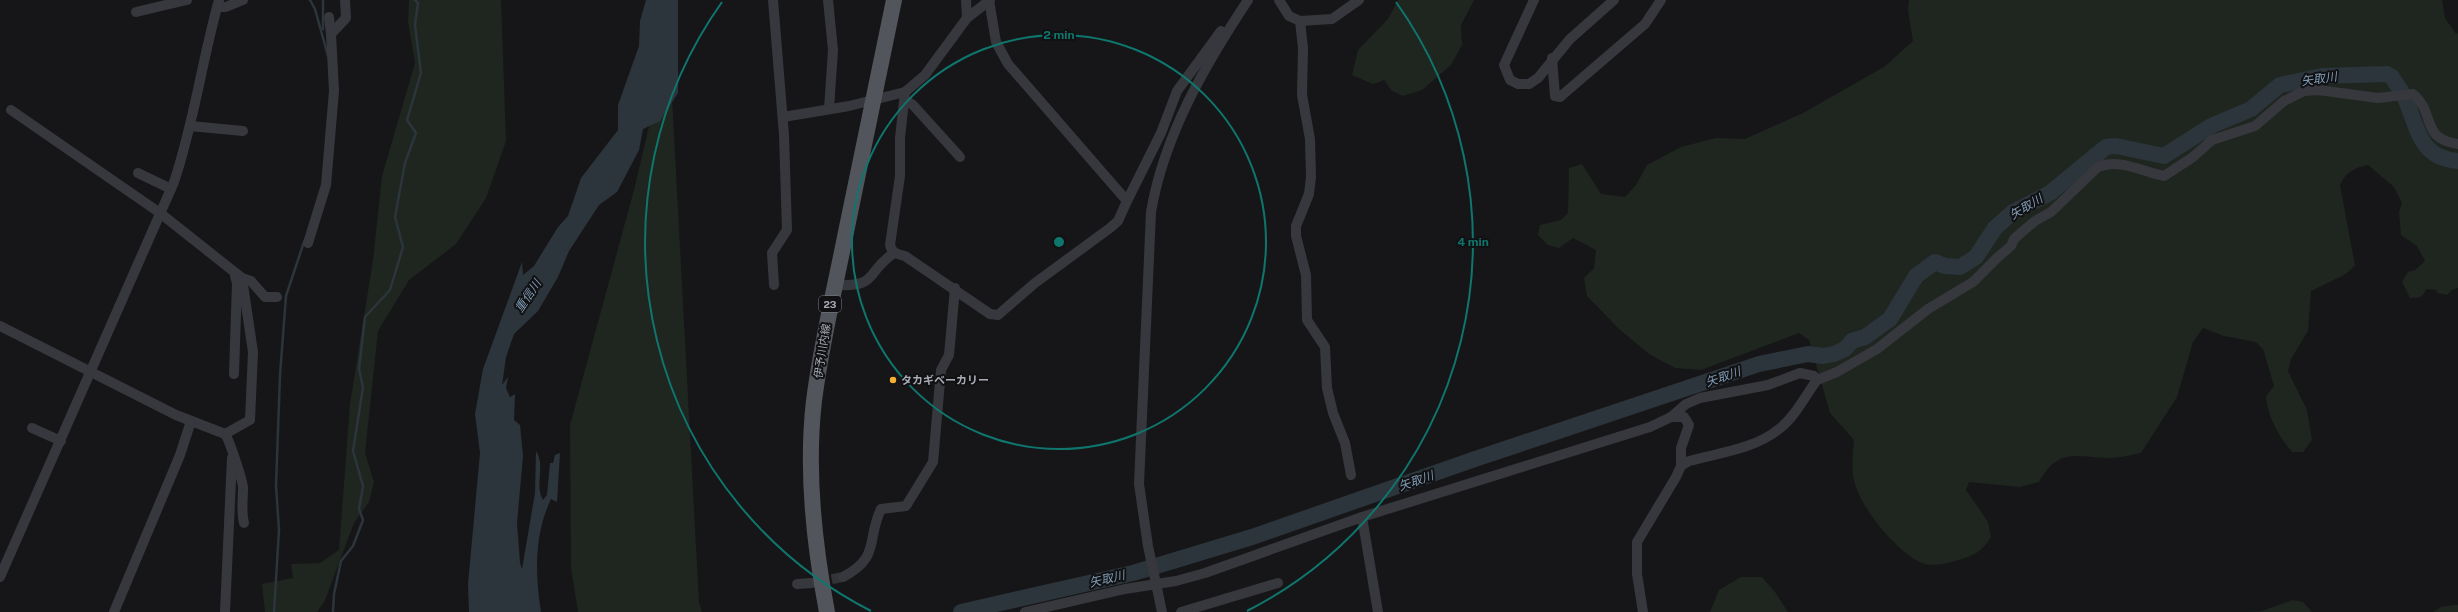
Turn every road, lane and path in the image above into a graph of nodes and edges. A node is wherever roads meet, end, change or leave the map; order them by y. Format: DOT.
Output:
graph roads {
  1 [pos="187,0"];
  2 [pos="243,0"];
  3 [pos="345,0"];
  4 [pos="773,0"];
  5 [pos="828,0"];
  6 [pos="894,0"];
  7 [pos="966,0"];
  8 [pos="989,0"];
  9 [pos="1248,0"];
  10 [pos="1279,0"];
  11 [pos="1359,0"];
  12 [pos="1534,0"];
  13 [pos="1614,0"];
  14 [pos="1661,0"];
  15 [pos="218,3"];
  16 [pos="136,12"];
  17 [pos="1240,12"];
  18 [pos="329,17"];
  19 [pos="967,18"];
  20 [pos="1300,21"];
  21 [pos="331,34"];
  22 [pos="1552,58"];
  23 [pos="905,96"];
  24 [pos="873,101"];
  25 [pos="829,109"];
  26 [pos="11,110"];
  27 [pos="783,117"];
  28 [pos="190,126"];
  29 [pos="243,131"];
  30 [pos="2458,144"];
  31 [pos="960,157"];
  32 [pos="138,173"];
  33 [pos="171,189"];
  34 [pos="1127,201"];
  35 [pos="160,213"];
  36 [pos="308,243"];
  37 [pos="894,253"];
  38 [pos="233,270"];
  39 [pos="242,278"];
  40 [pos="774,285"];
  41 [pos="835,285"];
  42 [pos="955,288"];
  43 [pos="277,297"];
  44 [pos="0,326"];
  45 [pos="91,372"];
  46 [pos="234,374"];
  47 [pos="1817,380"];
  48 [pos="1671,417"];
  49 [pos="191,421"];
  50 [pos="229,427"];
  51 [pos="32,428"];
  52 [pos="61,440"];
  53 [pos="232,452"];
  54 [pos="1681,466"];
  55 [pos="1351,474"];
  56 [pos="1362,517"];
  57 [pos="244,523"];
  58 [pos="0,577"];
  59 [pos="843,577"];
  60 [pos="812,583"];
  61 [pos="1156,583"];
  62 [pos="1278,583"];
  63 [pos="797,584"];
  64 [pos="114,612"];
  65 [pos="225,612"];
  66 [pos="827,612"];
  67 [pos="1025,612"];
  68 [pos="1162,612"];
  69 [pos="1181,612"];
  70 [pos="1378,612"];
  71 [pos="1643,612"];
  1 -- 16 [label="street"];
  2 -- 15 [label="street"];
  3 -- 21 [label="street"];
  4 -- 27 [label="street"];
  5 -- 25 [label="street"];
  6 -- 24 [label="main road, 伊予川内線 / 23"];
  7 -- 19 [label="street"];
  8 -- 19 [label="street"];
  8 -- 34 [label="street"];
  9 -- 17 [label="street"];
  10 -- 20 [label="street"];
  11 -- 20 [label="street"];
  12 -- 22 [label="street"];
  13 -- 22 [label="street"];
  14 -- 22 [label="street"];
  15 -- 28 [label="street"];
  17 -- 34 [label="street"];
  17 -- 61 [label="street"];
  18 -- 21 [label="street"];
  19 -- 23 [label="street"];
  20 -- 55 [label="street"];
  21 -- 36 [label="street"];
  23 -- 24 [label="street"];
  23 -- 31 [label="street"];
  23 -- 37 [label="street"];
  24 -- 25 [label="street"];
  24 -- 41 [label="main road, 伊予川内線 / 23"];
  25 -- 27 [label="street"];
  26 -- 35 [label="street"];
  27 -- 40 [label="street"];
  28 -- 29 [label="street"];
  28 -- 33 [label="street"];
  30 -- 47 [label="street"];
  32 -- 33 [label="street"];
  33 -- 35 [label="street"];
  34 -- 42 [label="street"];
  35 -- 38 [label="street"];
  35 -- 45 [label="street"];
  37 -- 41 [label="street"];
  37 -- 42 [label="street"];
  38 -- 39 [label="street"];
  38 -- 46 [label="street"];
  39 -- 43 [label="street"];
  39 -- 50 [label="street"];
  41 -- 66 [label="main road, 伊予川内線 / 23"];
  42 -- 59 [label="street"];
  44 -- 45 [label="street"];
  45 -- 49 [label="street"];
  45 -- 52 [label="street"];
  47 -- 48 [label="street"];
  47 -- 54 [label="street"];
  48 -- 54 [label="street"];
  48 -- 56 [label="street"];
  49 -- 50 [label="street"];
  49 -- 64 [label="street"];
  50 -- 53 [label="street"];
  51 -- 52 [label="street"];
  52 -- 58 [label="street"];
  53 -- 57 [label="street"];
  53 -- 65 [label="street"];
  54 -- 71 [label="street"];
  56 -- 61 [label="street"];
  56 -- 70 [label="street"];
  60 -- 63 [label="street"];
  61 -- 67 [label="street"];
  61 -- 68 [label="street"];
  62 -- 69 [label="street"];
}
